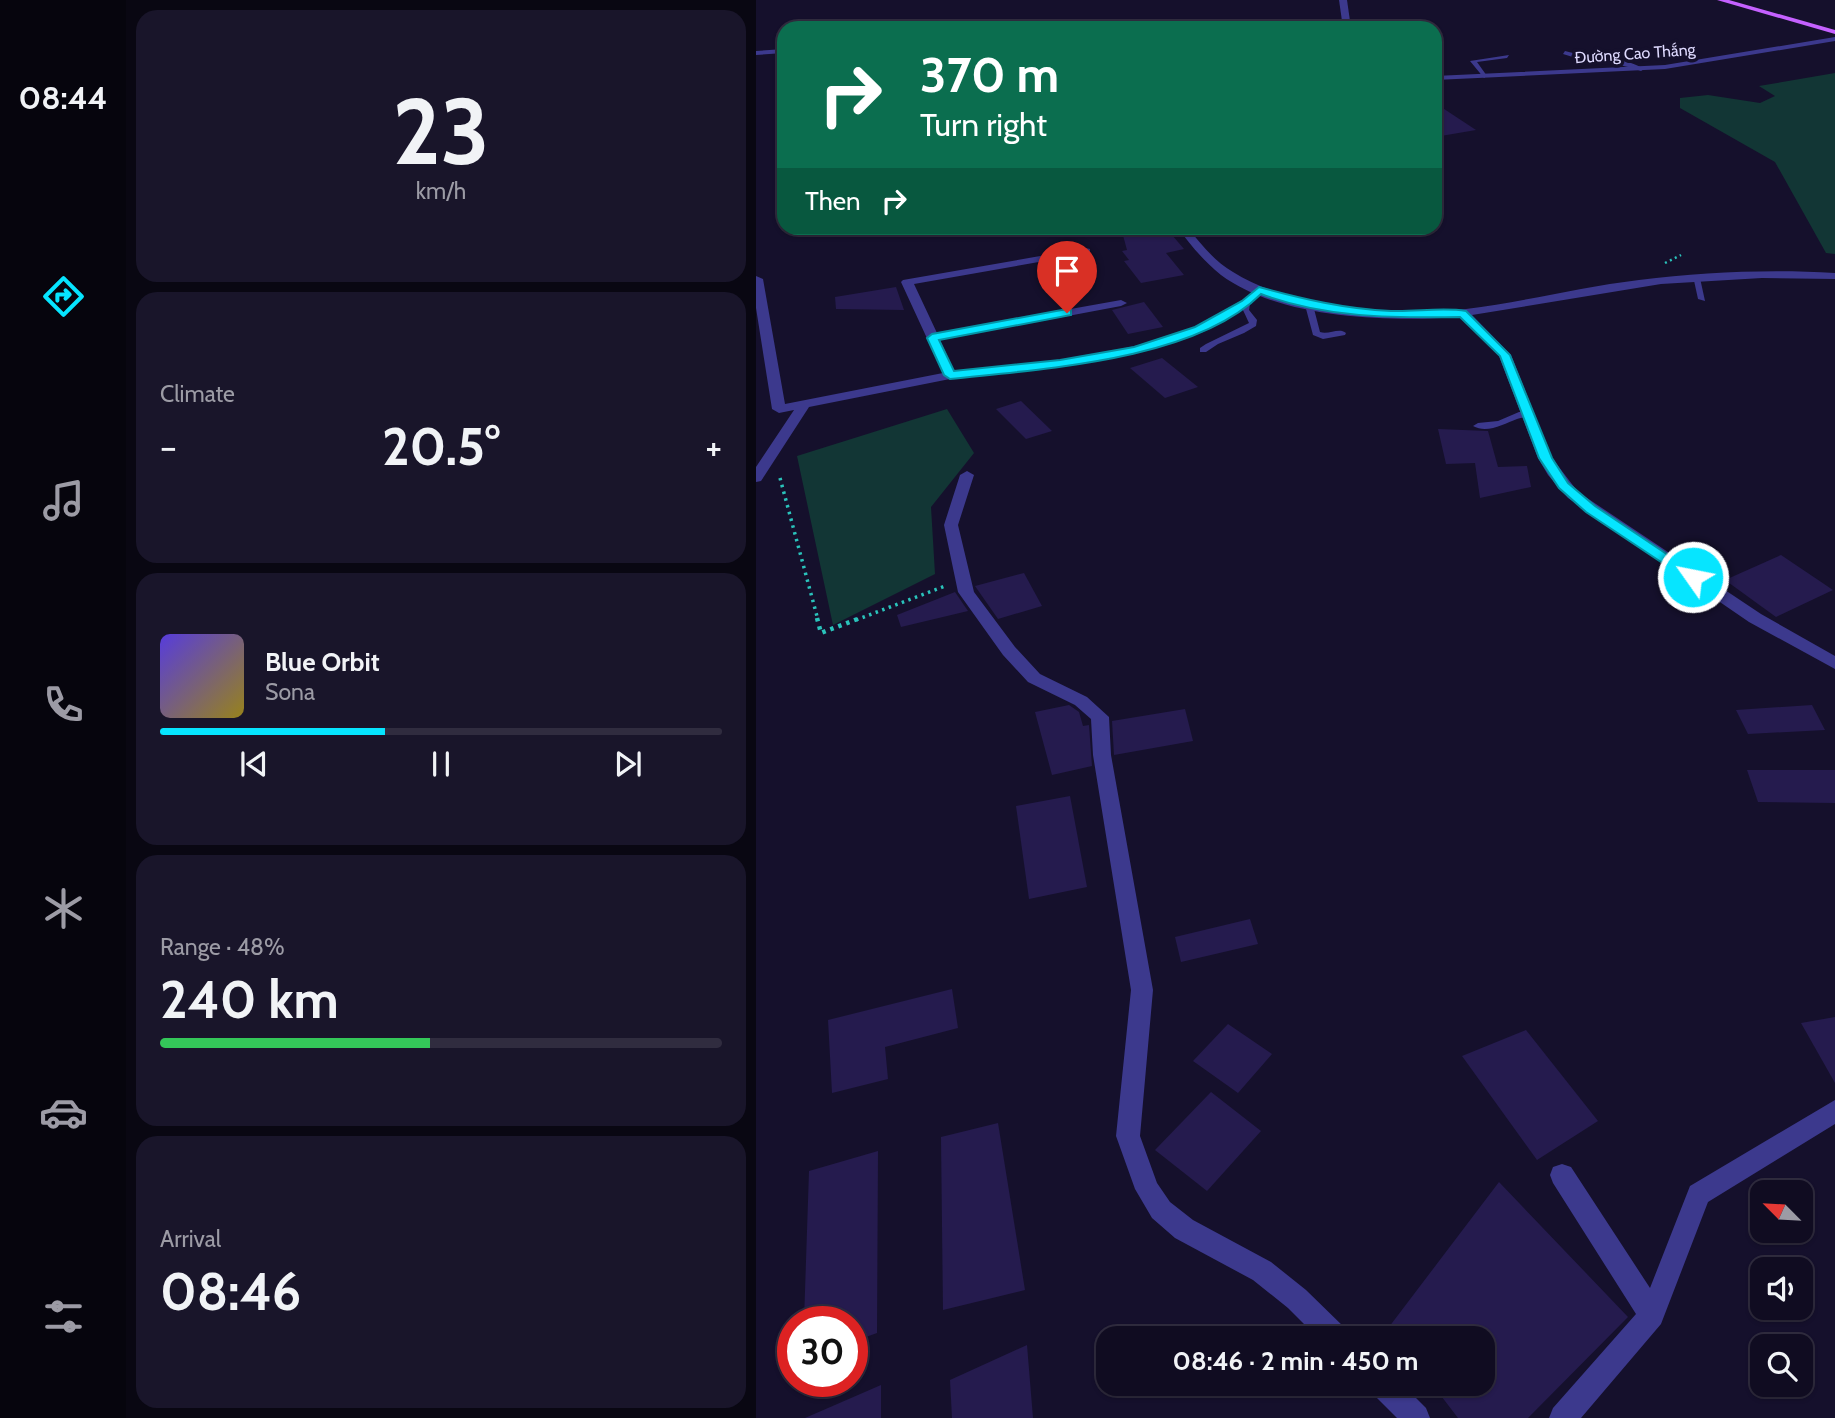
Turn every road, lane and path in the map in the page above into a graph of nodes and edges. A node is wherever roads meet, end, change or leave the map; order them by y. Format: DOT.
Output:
graph roads {
  1 [pos="1343,0"];
  2 [pos="1721,0"];
  3 [pos="1346,21"];
  4 [pos="1835,32"];
  5 [pos="1835,39"];
  6 [pos="777,52"];
  7 [pos="756,53"];
  8 [pos="1565,53"];
  9 [pos="1507,56"];
  10 [pos="1641,69"];
  11 [pos="1484,76"];
  12 [pos="1442,78"];
  13 [pos="1189,235"];
  14 [pos="1086,251"];
  15 [pos="1835,276"];
  16 [pos="1696,278"];
  17 [pos="757,279"];
  18 [pos="1259,290"];
  19 [pos="1702,299"];
  20 [pos="1121,303"];
  21 [pos="1246,303"];
  22 [pos="1309,305"];
  23 [pos="1463,313"];
  24 [pos="1342,333"];
  25 [pos="932,338"];
  26 [pos="1203,350"];
  27 [pos="950,375"];
  28 [pos="804,404"];
  29 [pos="1529,415"];
  30 [pos="1478,426"];
  31 [pos="967,475"];
  32 [pos="780,477"];
  33 [pos="756,478"];
  34 [pos="963,579"];
  35 [pos="1835,663"];
  36 [pos="1835,1111"];
  37 [pos="1562,1175"];
  38 [pos="1652,1315"];
  39 [pos="1325,1326"];
  40 [pos="1395,1396"];
  41 [pos="1416,1418"];
  42 [pos="1563,1418"];
  1 -- 3 [label="street"];
  2 -- 4 [label="main road"];
  5 -- 10 [label="street, Đường Cao Thắng"];
  6 -- 7 [label="street"];
  8 -- 10 [label="lane"];
  9 -- 11 [label="lane"];
  10 -- 11 [label="street, Đường Cao Thắng"];
  11 -- 12 [label="street, Đường Cao Thắng"];
  13 -- 18 [label="street"];
  14 -- 25 [label="street"];
  15 -- 16 [label="street"];
  16 -- 19 [label="lane"];
  16 -- 23 [label="street"];
  17 -- 28 [label="street"];
  18 -- 21 [label="lane"];
  18 -- 22 [label="street"];
  20 -- 25 [label="street"];
  21 -- 26 [label="lane"];
  21 -- 27 [label="street"];
  22 -- 23 [label="street"];
  22 -- 24 [label="lane"];
  23 -- 29 [label="street"];
  25 -- 27 [label="street"];
  27 -- 28 [label="street"];
  28 -- 33 [label="street"];
  29 -- 30 [label="lane"];
  29 -- 35 [label="street"];
  31 -- 34 [label="street"];
  32 -- 34 [label="path"];
  34 -- 39 [label="street"];
  36 -- 38 [label="street"];
  37 -- 38 [label="street"];
  38 -- 42 [label="street"];
  40 -- 41 [label="street"];
}
